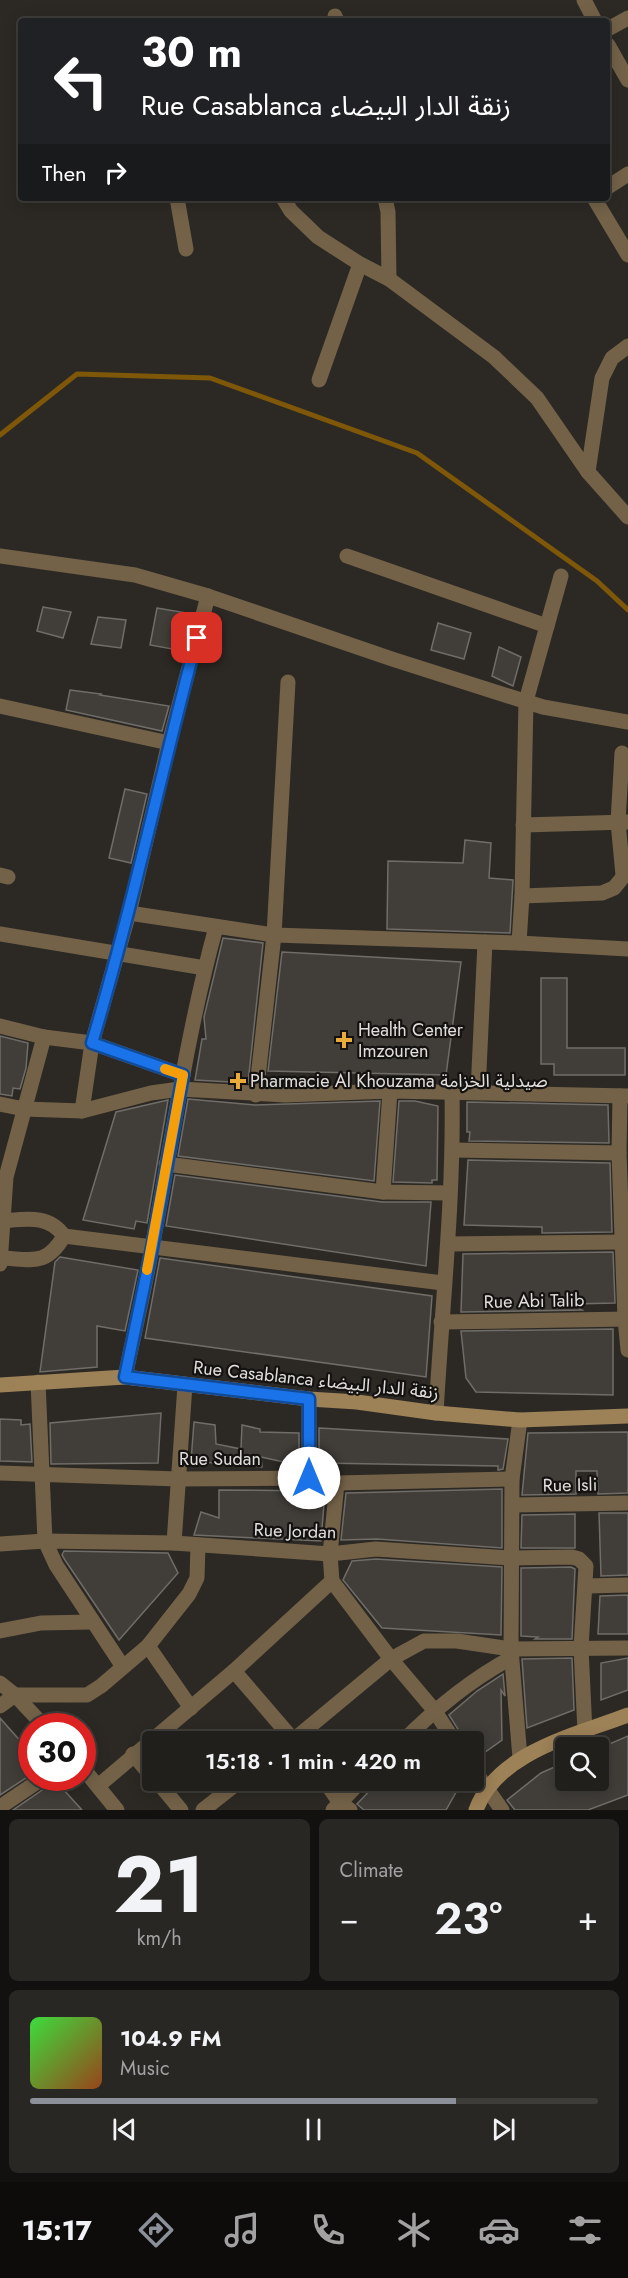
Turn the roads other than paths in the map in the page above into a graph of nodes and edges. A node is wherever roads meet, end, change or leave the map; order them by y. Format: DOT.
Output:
graph roads {
  1 [pos="584,0"];
  2 [pos="593,18"];
  3 [pos="628,18"];
  4 [pos="610,28"];
  5 [pos="610,48"];
  6 [pos="628,80"];
  7 [pos="628,174"];
  8 [pos="610,185"];
  9 [pos="178,201"];
  10 [pos="285,201"];
  11 [pos="386,201"];
  12 [pos="596,201"];
  13 [pos="186,249"];
  14 [pos="628,255"];
  15 [pos="360,264"];
  16 [pos="389,279"];
  17 [pos="628,346"];
  18 [pos="319,380"];
  19 [pos="588,472"];
  20 [pos="628,517"];
  21 [pos="0,556"];
  22 [pos="347,556"];
  23 [pos="561,576"];
  24 [pos="208,596"];
  25 [pos="547,626"];
  26 [pos="288,682"];
  27 [pos="526,701"];
  28 [pos="0,706"];
  29 [pos="628,722"];
  30 [pos="169,743"];
  31 [pos="622,753"];
  32 [pos="623,822"];
  33 [pos="523,825"];
  34 [pos="626,873"];
  35 [pos="522,896"];
  36 [pos="129,913"];
  37 [pos="216,927"];
  38 [pos="0,934"];
  39 [pos="274,935"];
  40 [pos="485,942"];
  41 [pos="519,943"];
  42 [pos="628,949"];
  43 [pos="119,954"];
  44 [pos="204,968"];
  45 [pos="0,1026"];
  46 [pos="44,1036"];
  47 [pos="92,1043"];
  48 [pos="182,1082"];
  49 [pos="390,1091"];
  50 [pos="452,1092"];
  51 [pos="478,1092"];
  52 [pos="256,1095"];
  53 [pos="624,1096"];
  54 [pos="0,1104"];
  55 [pos="24,1109"];
  56 [pos="82,1111"];
  57 [pos="453,1150"];
  58 [pos="619,1153"];
  59 [pos="166,1164"];
  60 [pos="3,1177"];
  61 [pos="383,1192"];
  62 [pos="449,1193"];
  63 [pos="625,1203"];
  64 [pos="2,1221"];
  65 [pos="64,1236"];
  66 [pos="622,1242"];
  67 [pos="0,1243"];
  68 [pos="448,1244"];
  69 [pos="152,1248"];
  70 [pos="0,1258"];
  71 [pos="626,1259"];
  72 [pos="0,1264"];
  73 [pos="443,1283"];
  74 [pos="626,1319"];
  75 [pos="441,1322"];
  76 [pos="628,1350"];
  77 [pos="125,1377"];
  78 [pos="38,1382"];
  79 [pos="0,1385"];
  80 [pos="185,1385"];
  81 [pos="309,1399"];
  82 [pos="436,1413"];
  83 [pos="628,1416"];
  84 [pos="520,1420"];
  85 [pos="0,1473"];
  86 [pos="41,1476"];
  87 [pos="309,1478"];
  88 [pos="178,1479"];
  89 [pos="512,1479"];
  90 [pos="337,1483"];
  91 [pos="628,1503"];
  92 [pos="513,1504"];
  93 [pos="45,1541"];
  94 [pos="174,1543"];
  95 [pos="0,1544"];
  96 [pos="198,1545"];
  97 [pos="330,1554"];
  98 [pos="511,1558"];
  99 [pos="332,1581"];
  100 [pos="628,1585"];
  101 [pos="586,1586"];
  102 [pos="92,1622"];
  103 [pos="0,1630"];
  104 [pos="148,1646"];
  105 [pos="581,1648"];
  106 [pos="628,1648"];
  107 [pos="511,1654"];
  108 [pos="391,1659"];
  109 [pos="123,1667"];
  110 [pos="234,1671"];
  111 [pos="0,1683"];
  112 [pos="15,1695"];
  113 [pos="0,1706"];
  114 [pos="191,1708"];
  115 [pos="434,1710"];
  116 [pos="32,1713"];
  117 [pos="628,1714"];
  118 [pos="285,1731"];
  119 [pos="305,1731"];
  120 [pos="413,1731"];
  121 [pos="448,1731"];
  122 [pos="585,1732"];
  123 [pos="133,1754"];
  124 [pos="520,1758"];
  125 [pos="142,1765"];
  126 [pos="96,1784"];
  127 [pos="484,1785"];
  128 [pos="98,1786"];
  129 [pos="487,1790"];
  130 [pos="23,1791"];
  131 [pos="164,1791"];
  132 [pos="227,1791"];
  133 [pos="331,1791"];
  134 [pos="354,1791"];
  135 [pos="0,1806"];
  136 [pos="341,1808"];
  137 [pos="117,1810"];
  138 [pos="181,1810"];
  139 [pos="203,1810"];
  140 [pos="476,1810"];
  141 [pos="502,1810"];
  1 -- 2 [label="street"];
  3 -- 4 [label="street"];
  5 -- 6 [label="street"];
  7 -- 8 [label="street"];
  9 -- 13 [label="street"];
  10 -- 15 [label="street"];
  11 -- 16 [label="street"];
  12 -- 14 [label="street"];
  15 -- 16 [label="street"];
  15 -- 18 [label="street"];
  16 -- 19 [label="street"];
  17 -- 19 [label="street"];
  19 -- 20 [label="street"];
  21 -- 24 [label="street"];
  22 -- 25 [label="street"];
  23 -- 25 [label="street"];
  24 -- 27 [label="street"];
  24 -- 30 [label="street"];
  25 -- 27 [label="street"];
  26 -- 39 [label="street"];
  27 -- 29 [label="street"];
  27 -- 33 [label="street"];
  28 -- 30 [label="street"];
  30 -- 36 [label="street"];
  31 -- 32 [label="street"];
  32 -- 33 [label="street"];
  32 -- 34 [label="street"];
  33 -- 35 [label="street"];
  34 -- 35 [label="street"];
  35 -- 41 [label="street"];
  36 -- 37 [label="street"];
  36 -- 43 [label="street"];
  37 -- 39 [label="street"];
  37 -- 44 [label="street"];
  38 -- 43 [label="street"];
  39 -- 40 [label="street"];
  39 -- 52 [label="street"];
  40 -- 41 [label="street"];
  40 -- 51 [label="street"];
  41 -- 42 [label="street"];
  43 -- 44 [label="street"];
  43 -- 47 [label="street"];
  44 -- 48 [label="street"];
  45 -- 46 [label="street"];
  46 -- 47 [label="street"];
  46 -- 55 [label="street"];
  47 -- 48 [label="street"];
  47 -- 56 [label="street"];
  48 -- 52 [label="street"];
  48 -- 56 [label="street"];
  48 -- 59 [label="street"];
  49 -- 50 [label="street"];
  49 -- 52 [label="street"];
  49 -- 61 [label="street"];
  50 -- 51 [label="street"];
  50 -- 57 [label="street"];
  51 -- 53 [label="street"];
  53 -- 58 [label="street"];
  54 -- 55 [label="street"];
  55 -- 56 [label="street"];
  55 -- 60 [label="street"];
  57 -- 58 [label="street"];
  57 -- 62 [label="street"];
  58 -- 63 [label="street"];
  59 -- 61 [label="street"];
  59 -- 69 [label="street"];
  60 -- 64 [label="street"];
  61 -- 62 [label="street"];
  62 -- 68 [label="street"];
  63 -- 66 [label="street"];
  64 -- 65 [label="street"];
  64 -- 67 [label="street"];
  65 -- 69 [label="street"];
  65 -- 70 [label="street"];
  66 -- 68 [label="street"];
  66 -- 71 [label="street"];
  67 -- 70 [label="street"];
  68 -- 73 [label="street"];
  69 -- 73 [label="street"];
  69 -- 77 [label="street"];
  70 -- 72 [label="street"];
  71 -- 74 [label="street"];
  73 -- 75 [label="street"];
  74 -- 75 [label="street, Rue Abi Talib"];
  74 -- 76 [label="street"];
  75 -- 82 [label="street"];
  77 -- 78 [label="main road, Rue Casablanca زنقة الدار البيضاء"];
  77 -- 80 [label="main road, Rue Casablanca زنقة الدار البيضاء"];
  78 -- 79 [label="main road, Rue Casablanca زنقة الدار البيضاء"];
  78 -- 86 [label="street"];
  80 -- 81 [label="main road, Rue Casablanca زنقة الدار البيضاء"];
  80 -- 88 [label="street"];
  81 -- 82 [label="main road, Rue Casablanca زنقة الدار البيضاء"];
  81 -- 87 [label="street"];
  82 -- 84 [label="main road, Rue Casablanca زنقة الدار البيضاء"];
  83 -- 84 [label="main road, Rue Casablanca زنقة الدار البيضاء"];
  84 -- 89 [label="street"];
  85 -- 86 [label="street, Rue Sudan"];
  86 -- 88 [label="street, Rue Sudan"];
  86 -- 93 [label="street"];
  87 -- 88 [label="street, Rue Sudan"];
  87 -- 90 [label="street, Rue Sudan"];
  88 -- 94 [label="street"];
  89 -- 90 [label="street, Rue Sudan"];
  89 -- 92 [label="street"];
  90 -- 97 [label="street"];
  91 -- 92 [label="street, Rue Isli"];
  92 -- 98 [label="street"];
  93 -- 94 [label="street, Rue Jordan"];
  93 -- 95 [label="street, Rue Jordan"];
  93 -- 102 [label="street"];
  94 -- 96 [label="street, Rue Jordan"];
  96 -- 97 [label="street, Rue Jordan"];
  96 -- 104 [label="street"];
  97 -- 98 [label="street, Rue Jordan"];
  97 -- 99 [label="street"];
  98 -- 101 [label="street, Rue Jordan"];
  98 -- 107 [label="street"];
  99 -- 108 [label="street"];
  99 -- 110 [label="street"];
  100 -- 101 [label="street"];
  101 -- 105 [label="street"];
  102 -- 103 [label="street"];
  102 -- 109 [label="street"];
  104 -- 109 [label="street"];
  104 -- 114 [label="street"];
  105 -- 106 [label="street"];
  105 -- 107 [label="street"];
  105 -- 122 [label="street"];
  107 -- 108 [label="street"];
  107 -- 115 [label="street"];
  107 -- 124 [label="street"];
  108 -- 115 [label="street"];
  108 -- 119 [label="street"];
  109 -- 112 [label="street"];
  110 -- 114 [label="street"];
  110 -- 118 [label="street"];
  111 -- 112 [label="street"];
  112 -- 113 [label="street"];
  112 -- 116 [label="street"];
  114 -- 123 [label="street"];
  115 -- 120 [label="street"];
  115 -- 121 [label="street"];
  117 -- 122 [label="main road"];
  122 -- 124 [label="main road"];
  123 -- 125 [label="street"];
  123 -- 128 [label="street"];
  124 -- 129 [label="main road"];
  126 -- 128 [label="street"];
  127 -- 129 [label="street"];
  128 -- 137 [label="street"];
  129 -- 140 [label="main road"];
  129 -- 141 [label="street"];
  130 -- 135 [label="street"];
  131 -- 138 [label="street"];
  132 -- 139 [label="street"];
  133 -- 136 [label="street"];
  134 -- 136 [label="street"];
}
